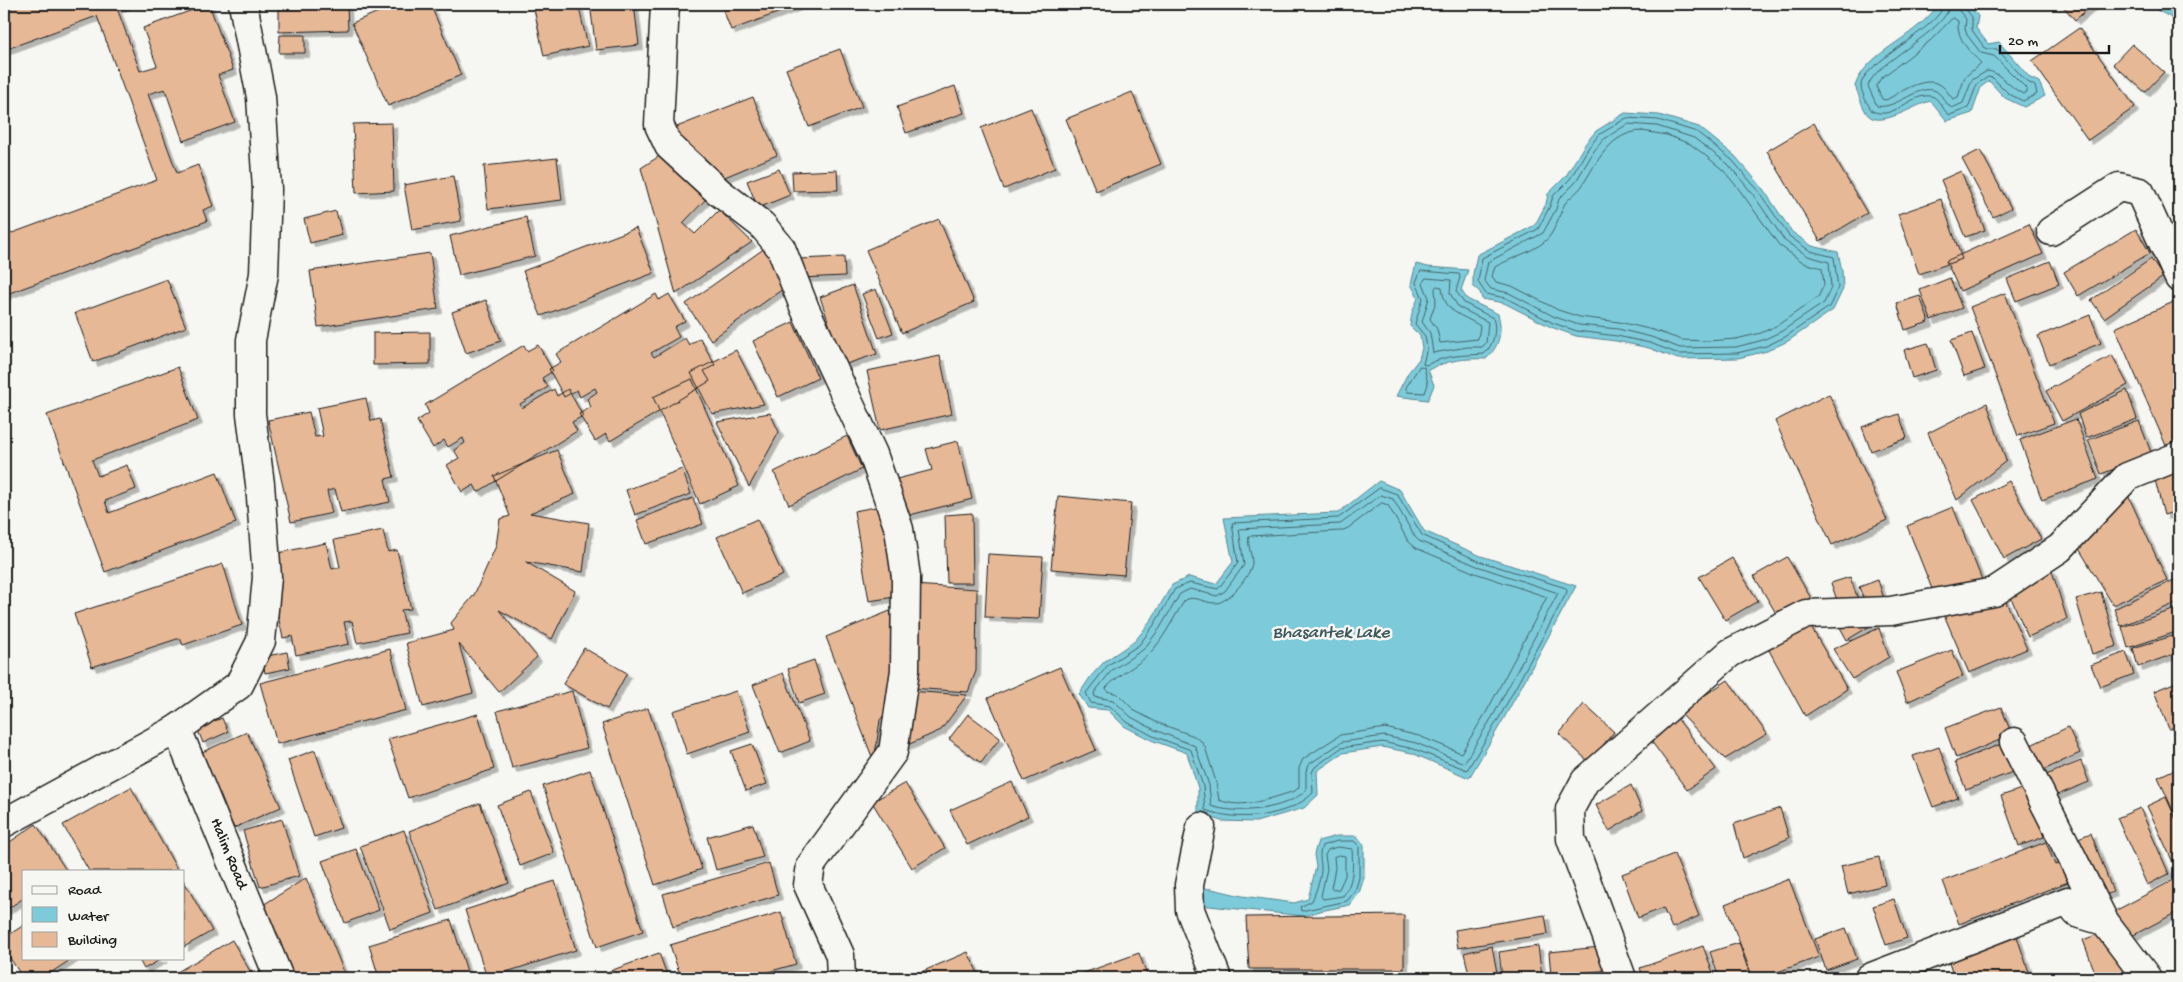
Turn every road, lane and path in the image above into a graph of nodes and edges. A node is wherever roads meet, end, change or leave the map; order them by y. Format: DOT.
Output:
graph roads {
  1 [pos="243,4"];
  2 [pos="665,4"];
  3 [pos="2051,231"];
  4 [pos="2179,278"];
  5 [pos="2179,456"];
  6 [pos="177,729"];
  7 [pos="2014,742"];
  8 [pos="4,823"];
  9 [pos="1201,827"];
  10 [pos="2104,921"];
  11 [pos="279,978"];
  12 [pos="841,978"];
  13 [pos="1218,978"];
  14 [pos="1622,978"];
  15 [pos="1869,978"];
  16 [pos="2148,978"];
  1 -- 6 [label="street"];
  2 -- 12 [label="street"];
  3 -- 4 [label="street"];
  5 -- 14 [label="street"];
  6 -- 8 [label="street"];
  6 -- 11 [label="street, Halim Road"];
  7 -- 10 [label="street"];
  9 -- 13 [label="street"];
  10 -- 15 [label="street"];
  10 -- 16 [label="street"];
}
